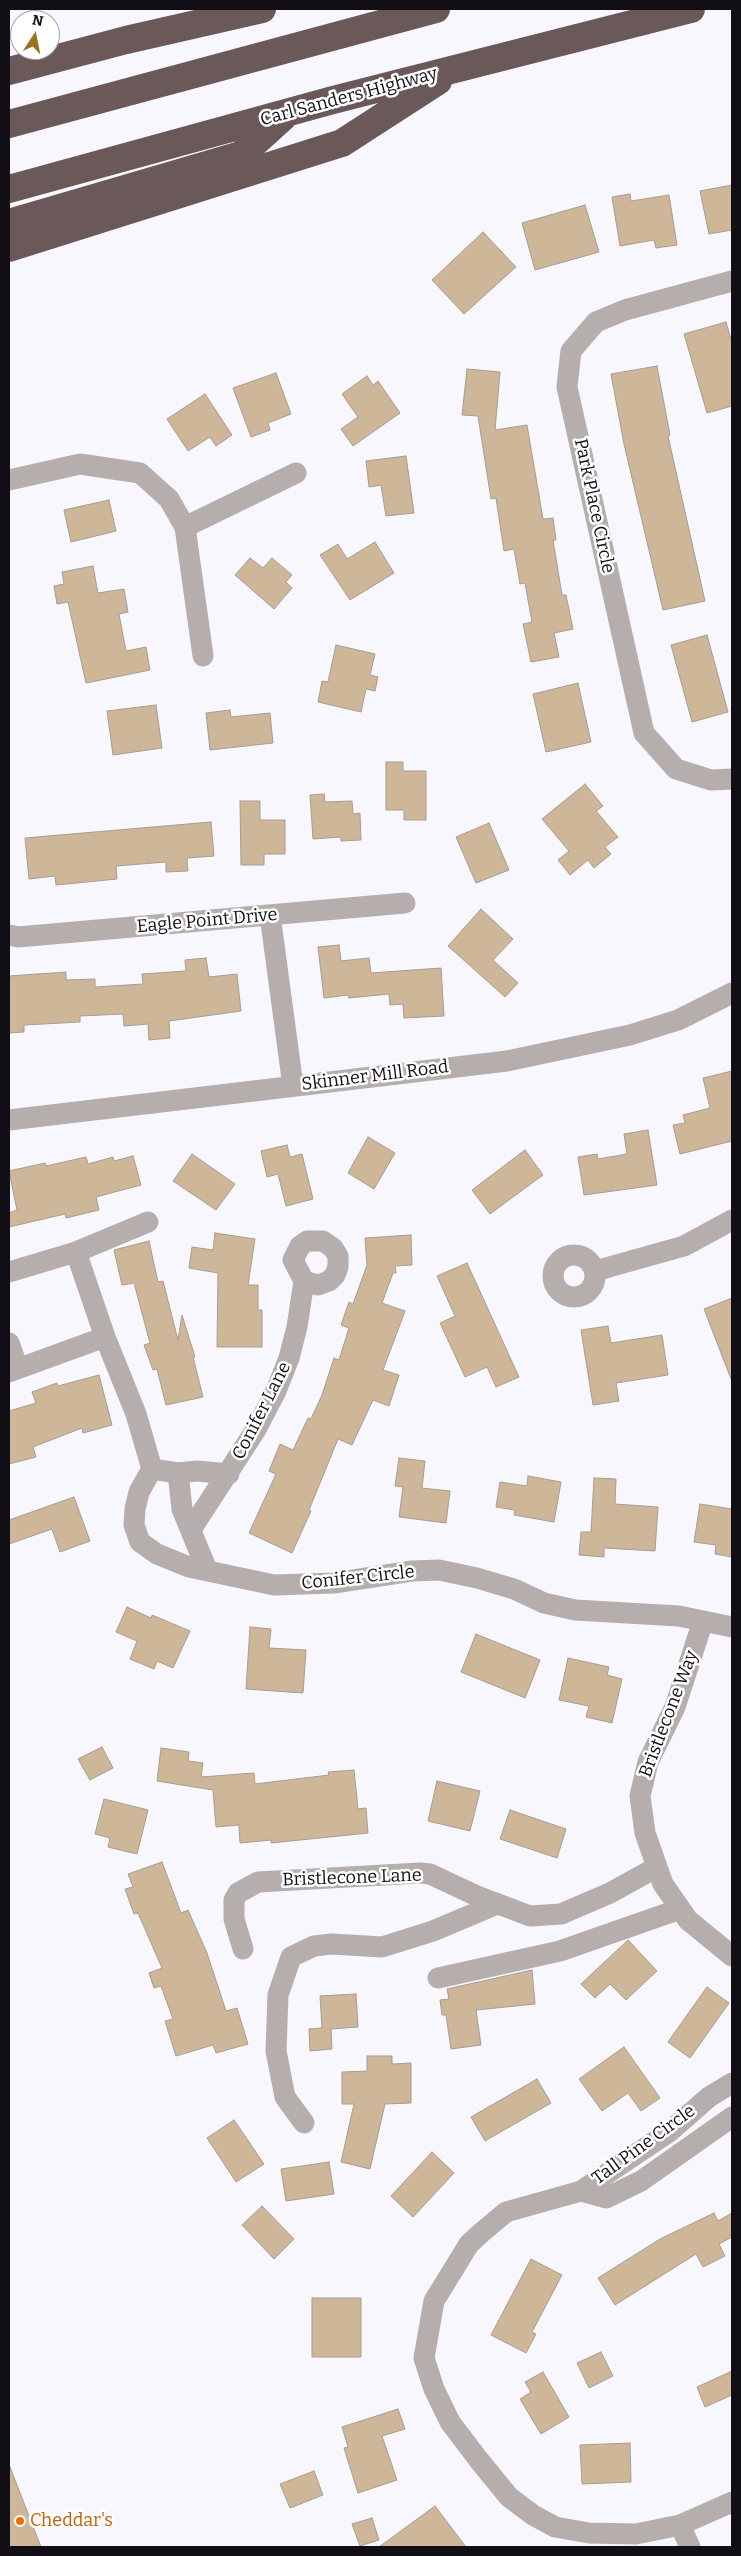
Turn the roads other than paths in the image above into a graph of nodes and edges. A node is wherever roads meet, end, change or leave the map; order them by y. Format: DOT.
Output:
graph roads {
  1 [pos="262,9"];
  2 [pos="436,9"];
  3 [pos="691,9"];
  4 [pos="456,69"];
  5 [pos="9,71"];
  6 [pos="288,113"];
  7 [pos="9,124"];
  8 [pos="9,189"];
  9 [pos="9,223"];
  10 [pos="9,248"];
  11 [pos="732,281"];
  12 [pos="296,473"];
  13 [pos="9,480"];
  14 [pos="185,527"];
  15 [pos="203,656"];
  16 [pos="732,779"];
  17 [pos="405,903"];
  18 [pos="270,915"];
  19 [pos="9,935"];
  20 [pos="732,993"];
  21 [pos="292,1086"];
  22 [pos="9,1120"];
  23 [pos="732,1220"];
  24 [pos="148,1222"];
  25 [pos="76,1252"];
  26 [pos="595,1271"];
  27 [pos="9,1272"];
  28 [pos="304,1282"];
  29 [pos="105,1337"];
  30 [pos="9,1343"];
  31 [pos="13,1370"];
  32 [pos="152,1469"];
  33 [pos="178,1473"];
  34 [pos="229,1474"];
  35 [pos="192,1528"];
  36 [pos="207,1570"];
  37 [pos="703,1621"];
  38 [pos="732,1627"];
  39 [pos="657,1866"];
  40 [pos="497,1904"];
  41 [pos="680,1909"];
  42 [pos="244,1949"];
  43 [pos="732,1956"];
  44 [pos="438,1978"];
  45 [pos="732,2083"];
  46 [pos="732,2117"];
  47 [pos="304,2123"];
  48 [pos="581,2191"];
  49 [pos="732,2502"];
  50 [pos="680,2525"];
  51 [pos="690,2547"];
  1 -- 5 [label="highway"];
  2 -- 7 [label="highway"];
  3 -- 4 [label="highway, Carl Sanders Highway"];
  4 -- 6 [label="highway, Carl Sanders Highway"];
  4 -- 10 [label="highway"];
  6 -- 8 [label="highway, Carl Sanders Highway"];
  6 -- 9 [label="highway"];
  11 -- 16 [label="street, Park Place Circle"];
  12 -- 14 [label="street"];
  13 -- 14 [label="street"];
  14 -- 15 [label="street"];
  17 -- 18 [label="street, Eagle Point Drive"];
  18 -- 19 [label="street, Eagle Point Drive"];
  18 -- 21 [label="street"];
  20 -- 21 [label="street, Skinner Mill Road"];
  21 -- 22 [label="street, Skinner Mill Road"];
  23 -- 26 [label="street"];
  24 -- 25 [label="street"];
  25 -- 27 [label="street"];
  25 -- 29 [label="street"];
  28 -- 34 [label="street, Conifer Lane"];
  29 -- 31 [label="street"];
  29 -- 32 [label="street"];
  30 -- 31 [label="street"];
  32 -- 33 [label="street"];
  32 -- 36 [label="street, Conifer Circle"];
  33 -- 34 [label="street"];
  33 -- 35 [label="street"];
  34 -- 35 [label="street, Conifer Lane"];
  35 -- 36 [label="street"];
  36 -- 37 [label="street, Conifer Circle"];
  37 -- 38 [label="street, Conifer Circle"];
  37 -- 39 [label="street, Bristlecone Way"];
  39 -- 40 [label="street, Bristlecone Lane"];
  39 -- 41 [label="street, Bristlecone Way"];
  40 -- 42 [label="street, Bristlecone Lane"];
  40 -- 47 [label="street"];
  41 -- 43 [label="street, Bristlecone Way"];
  41 -- 44 [label="street"];
  45 -- 48 [label="street, Tall Pine Circle"];
  46 -- 48 [label="street, Tall Pine Circle"];
  48 -- 50 [label="street, Tall Pine Circle"];
  49 -- 50 [label="street, Tall Pine Circle"];
  50 -- 51 [label="street"];
}
